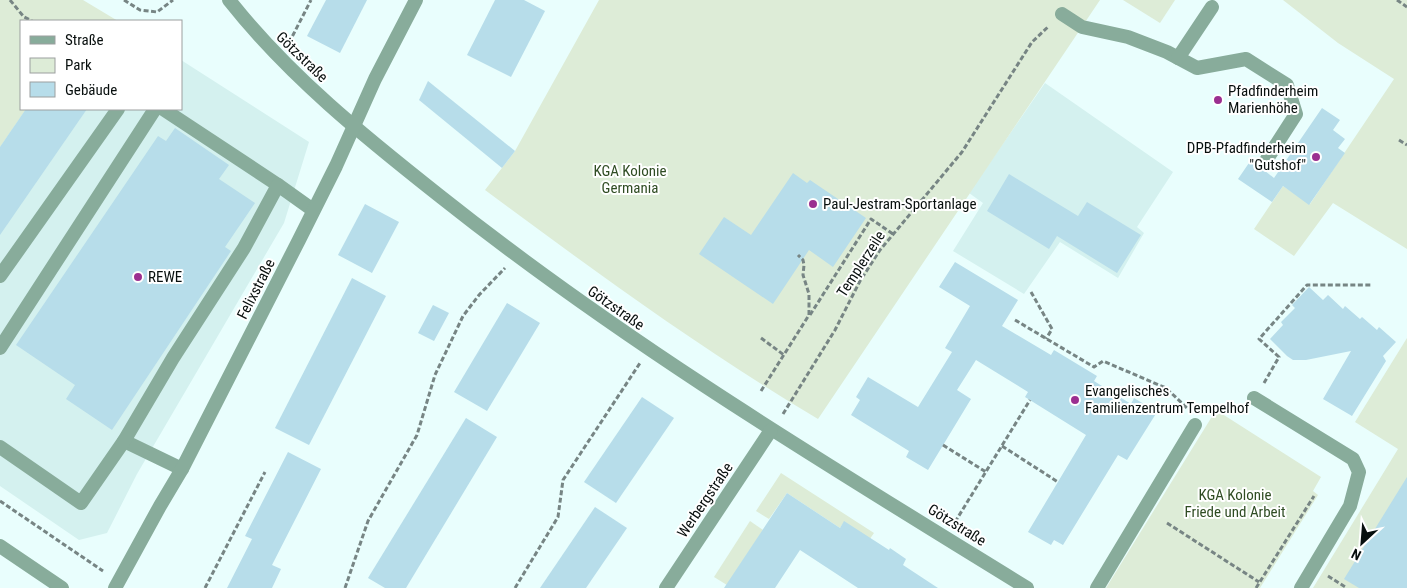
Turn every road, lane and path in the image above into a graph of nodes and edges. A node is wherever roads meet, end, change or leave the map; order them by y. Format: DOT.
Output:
graph roads {
  1 [pos="10,0"];
  2 [pos="124,0"];
  3 [pos="173,0"];
  4 [pos="229,0"];
  5 [pos="312,0"];
  6 [pos="416,0"];
  7 [pos="1397,0"];
  8 [pos="1212,7"];
  9 [pos="1407,7"];
  10 [pos="1062,14"];
  11 [pos="29,20"];
  12 [pos="275,55"];
  13 [pos="1178,58"];
  14 [pos="117,110"];
  15 [pos="154,110"];
  16 [pos="164,110"];
  17 [pos="353,127"];
  18 [pos="1399,140"];
  19 [pos="1407,145"];
  20 [pos="1267,159"];
  21 [pos="278,186"];
  22 [pos="313,210"];
  23 [pos="893,234"];
  24 [pos="515,255"];
  25 [pos="798,255"];
  26 [pos="0,276"];
  27 [pos="1372,285"];
  28 [pos="1031,292"];
  29 [pos="809,315"];
  30 [pos="1015,320"];
  31 [pos="761,338"];
  32 [pos="1046,339"];
  33 [pos="0,348"];
  34 [pos="649,350"];
  35 [pos="784,354"];
  36 [pos="761,391"];
  37 [pos="1254,398"];
  38 [pos="1030,400"];
  39 [pos="1195,425"];
  40 [pos="771,430"];
  41 [pos="124,441"];
  42 [pos="943,445"];
  43 [pos="1002,446"];
  44 [pos="0,447"];
  45 [pos="182,469"];
  46 [pos="265,472"];
  47 [pos="986,472"];
  48 [pos="1058,482"];
  49 [pos="1314,496"];
  50 [pos="0,501"];
  51 [pos="1167,523"];
  52 [pos="946,538"];
  53 [pos="0,546"];
  54 [pos="106,573"];
  55 [pos="1260,582"];
  56 [pos="62,588"];
  57 [pos="115,588"];
  58 [pos="205,588"];
  59 [pos="345,588"];
  60 [pos="515,588"];
  61 [pos="666,588"];
  62 [pos="1027,588"];
  63 [pos="1097,588"];
  64 [pos="1256,588"];
  65 [pos="1301,588"];
  1 -- 11 [label="path"];
  2 -- 3 [label="path"];
  4 -- 12 [label="street, Götzstraße"];
  5 -- 12 [label="path"];
  6 -- 17 [label="street, Felixstraße"];
  7 -- 9 [label="path"];
  8 -- 13 [label="street"];
  10 -- 13 [label="street"];
  10 -- 23 [label="path, Templerzeile"];
  12 -- 17 [label="street, Götzstraße"];
  13 -- 20 [label="street"];
  14 -- 26 [label="street"];
  15 -- 33 [label="street"];
  16 -- 21 [label="street"];
  17 -- 22 [label="street, Felixstraße"];
  17 -- 24 [label="street, Götzstraße"];
  18 -- 19 [label="path"];
  21 -- 22 [label="street"];
  21 -- 41 [label="street"];
  22 -- 45 [label="street, Felixstraße"];
  23 -- 29 [label="path"];
  23 -- 40 [label="path, Templerzeile"];
  24 -- 34 [label="street, Götzstraße"];
  24 -- 59 [label="path"];
  25 -- 29 [label="path"];
  27 -- 37 [label="path"];
  28 -- 32 [label="path"];
  29 -- 35 [label="path"];
  30 -- 32 [label="path"];
  31 -- 35 [label="path"];
  32 -- 39 [label="path"];
  34 -- 40 [label="street, Götzstraße"];
  34 -- 60 [label="path"];
  35 -- 36 [label="path"];
  37 -- 65 [label="street"];
  38 -- 43 [label="path"];
  39 -- 63 [label="street"];
  40 -- 52 [label="street, Götzstraße"];
  40 -- 61 [label="street, Werbergstraße"];
  41 -- 44 [label="street"];
  41 -- 45 [label="street"];
  42 -- 47 [label="path"];
  43 -- 47 [label="path"];
  43 -- 48 [label="path"];
  45 -- 57 [label="street, Felixstraße"];
  46 -- 58 [label="path"];
  47 -- 52 [label="path"];
  49 -- 55 [label="path"];
  50 -- 54 [label="path"];
  51 -- 55 [label="path"];
  52 -- 62 [label="street, Götzstraße"];
  53 -- 56 [label="street"];
  55 -- 64 [label="path"];
}
